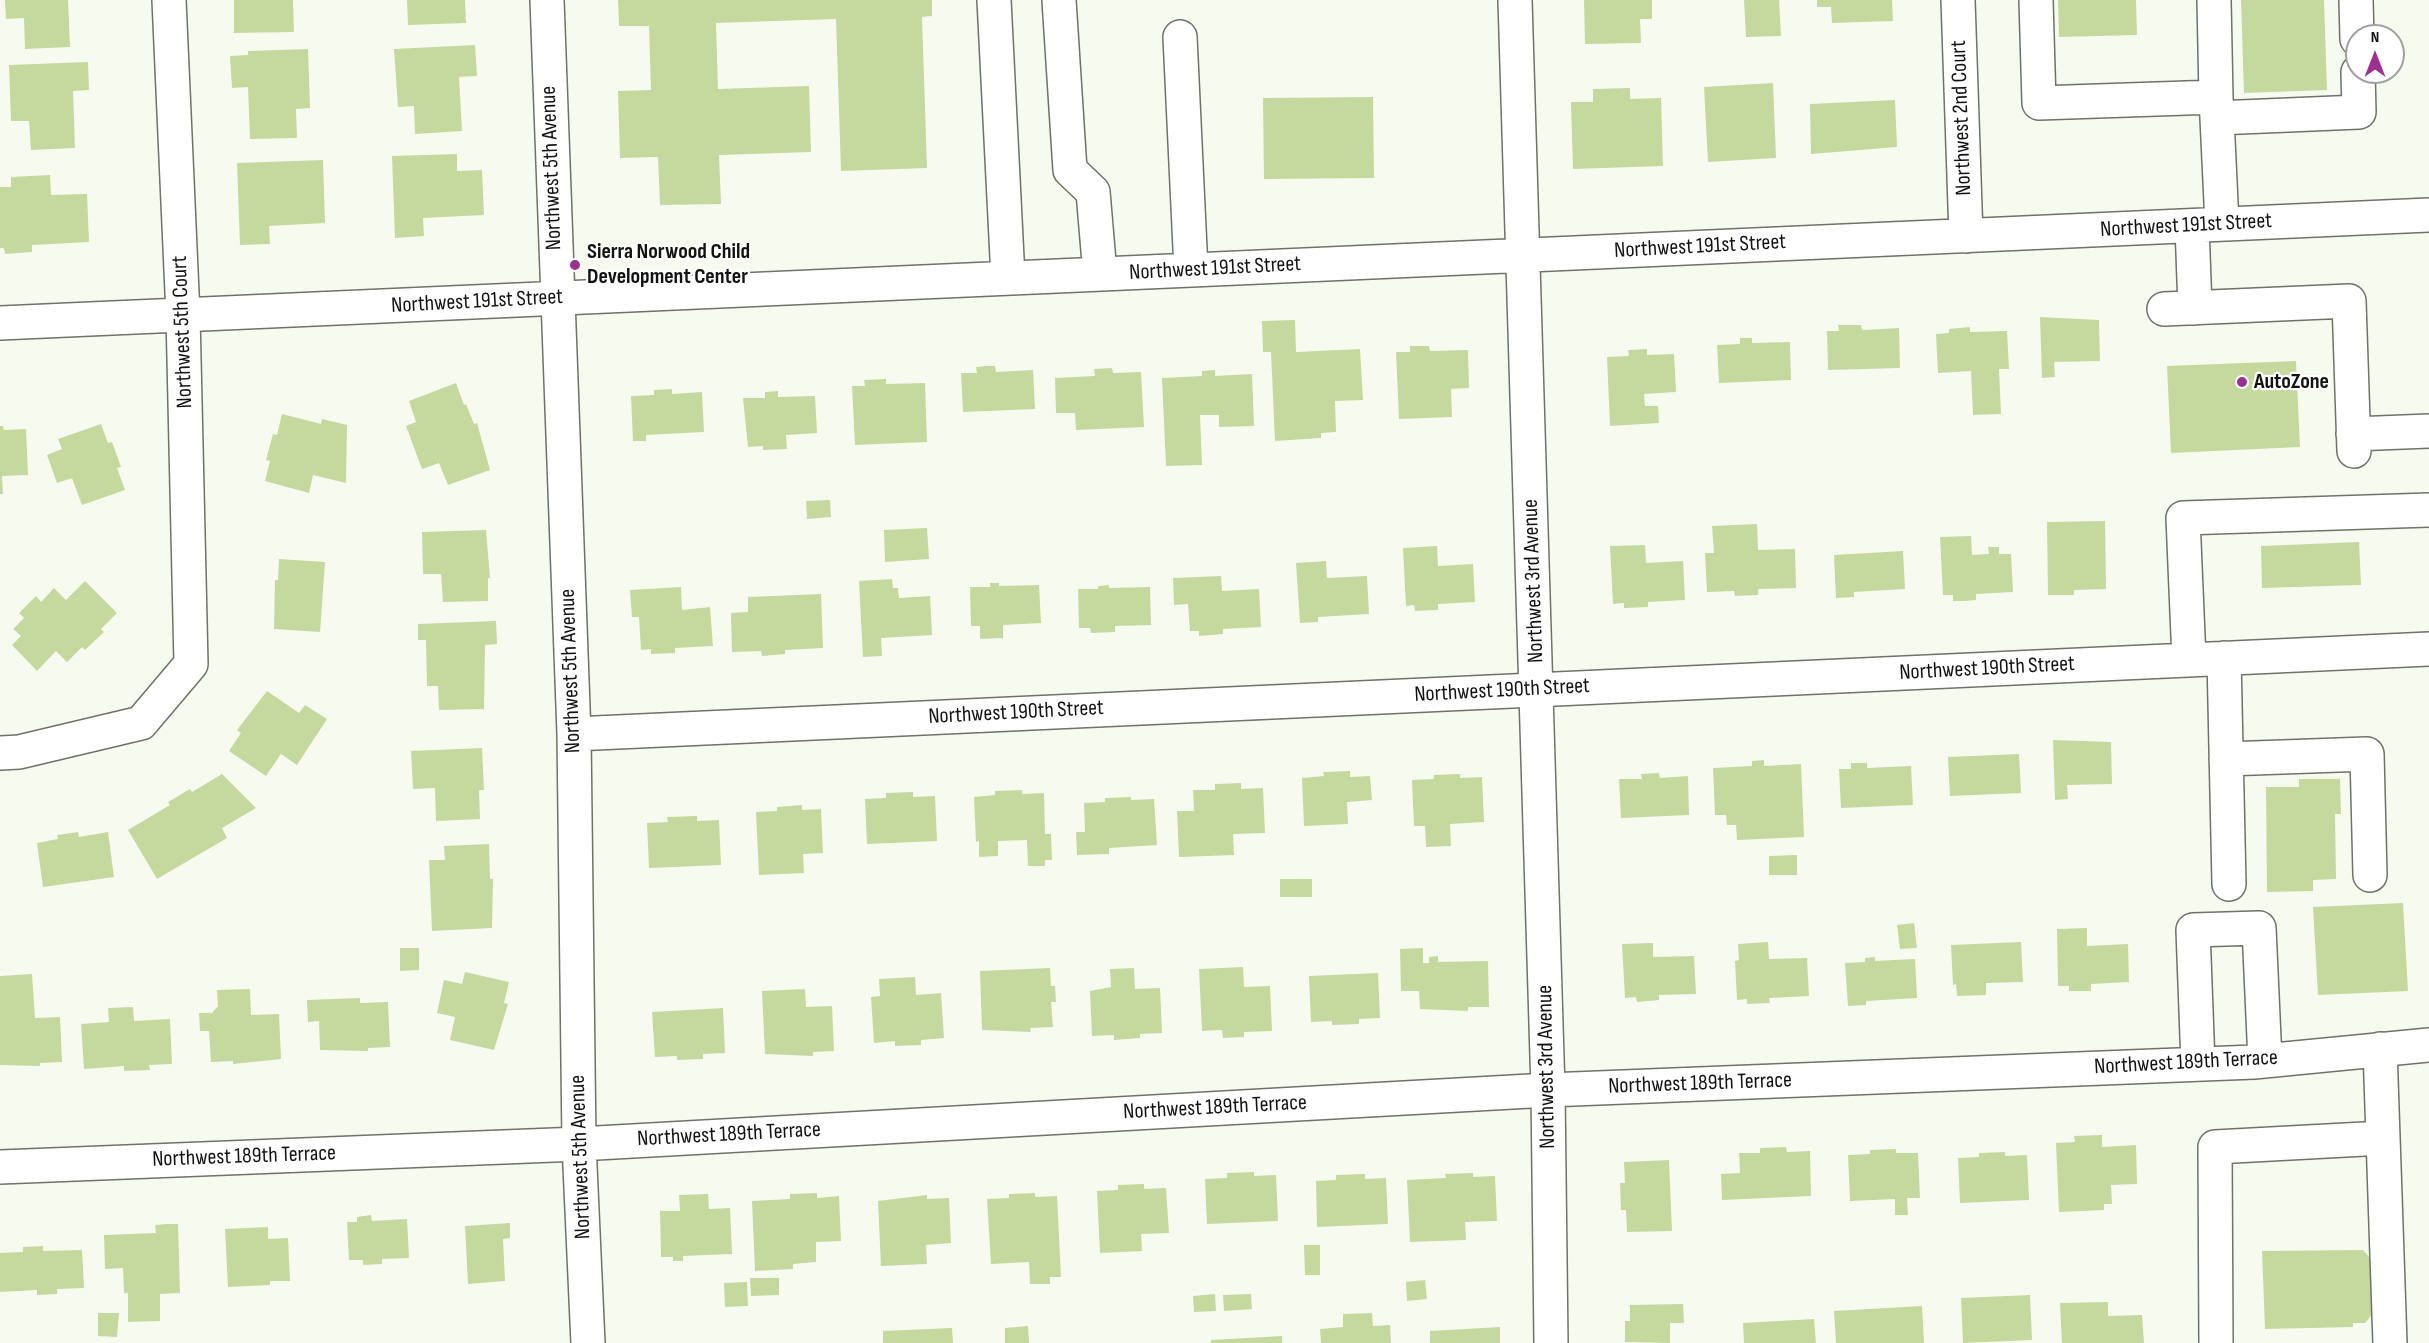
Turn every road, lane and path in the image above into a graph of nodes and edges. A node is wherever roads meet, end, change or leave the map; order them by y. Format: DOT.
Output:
graph roads {
  1 [pos="169,0"];
  2 [pos="547,0"];
  3 [pos="994,0"];
  4 [pos="1059,0"];
  5 [pos="1515,0"];
  6 [pos="1958,0"];
  7 [pos="2036,0"];
  8 [pos="2214,0"];
  9 [pos="2356,0"];
  10 [pos="2357,24"];
  11 [pos="1180,38"];
  12 [pos="2358,84"];
  13 [pos="2216,107"];
  14 [pos="2429,215"];
  15 [pos="2207,225"];
  16 [pos="1966,236"];
  17 [pos="1524,255"];
  18 [pos="1191,270"];
  19 [pos="1100,274"];
  20 [pos="1008,278"];
  21 [pos="557,298"];
  22 [pos="183,315"];
  23 [pos="0,323"];
  24 [pos="2429,431"];
  25 [pos="2429,510"];
  26 [pos="2429,649"];
  27 [pos="2224,658"];
  28 [pos="2189,660"];
  29 [pos="1537,689"];
  30 [pos="574,734"];
  31 [pos="0,753"];
  32 [pos="2226,759"];
  33 [pos="2370,875"];
  34 [pos="2229,884"];
  35 [pos="2429,1045"];
  36 [pos="2380,1049"];
  37 [pos="2265,1061"];
  38 [pos="2198,1064"];
  39 [pos="1548,1090"];
  40 [pos="2383,1138"];
  41 [pos="579,1144"];
  42 [pos="0,1167"];
  43 [pos="588,1343"];
  44 [pos="1551,1343"];
  45 [pos="2216,1343"];
  46 [pos="2382,1343"];
  47 [pos="2390,1343"];
  1 -- 22 [label="street, Northwest 5th Court"];
  2 -- 21 [label="street, Northwest 5th Avenue"];
  3 -- 20 [label="street"];
  4 -- 19 [label="street"];
  5 -- 17 [label="street, Northwest 3rd Avenue"];
  6 -- 16 [label="street, Northwest 2nd Court"];
  7 -- 13 [label="street"];
  8 -- 13 [label="street"];
  9 -- 10 [label="street"];
  11 -- 18 [label="street"];
  12 -- 13 [label="street"];
  13 -- 15 [label="street"];
  14 -- 15 [label="street, Northwest 191st Street"];
  15 -- 16 [label="street, Northwest 191st Street"];
  15 -- 24 [label="street"];
  16 -- 17 [label="street, Northwest 191st Street"];
  17 -- 18 [label="street, Northwest 191st Street"];
  17 -- 29 [label="street, Northwest 3rd Avenue"];
  18 -- 19 [label="street, Northwest 191st Street"];
  19 -- 20 [label="street, Northwest 191st Street"];
  20 -- 21 [label="street, Northwest 191st Street"];
  21 -- 22 [label="street, Northwest 191st Street"];
  21 -- 30 [label="street, Northwest 5th Avenue"];
  22 -- 23 [label="street, Northwest 191st Street"];
  22 -- 31 [label="street, Northwest 5th Court"];
  25 -- 28 [label="street"];
  26 -- 27 [label="street, Northwest 190th Street"];
  27 -- 28 [label="street, Northwest 190th Street"];
  27 -- 32 [label="street"];
  28 -- 29 [label="street, Northwest 190th Street"];
  29 -- 30 [label="street, Northwest 190th Street"];
  29 -- 39 [label="street, Northwest 3rd Avenue"];
  30 -- 41 [label="street, Northwest 5th Avenue"];
  32 -- 33 [label="street"];
  32 -- 34 [label="street"];
  35 -- 36 [label="street, Northwest 189th Terrace"];
  36 -- 37 [label="street, Northwest 189th Terrace"];
  36 -- 40 [label="street"];
  37 -- 38 [label="street, Northwest 189th Terrace"];
  37 -- 38 [label="street"];
  38 -- 39 [label="street, Northwest 189th Terrace"];
  39 -- 41 [label="street, Northwest 189th Terrace"];
  39 -- 44 [label="street, Northwest 3rd Avenue"];
  40 -- 45 [label="street"];
  40 -- 47 [label="street"];
  41 -- 42 [label="street, Northwest 189th Terrace"];
  41 -- 43 [label="street, Northwest 5th Avenue"];
  46 -- 47 [label="street"];
}
